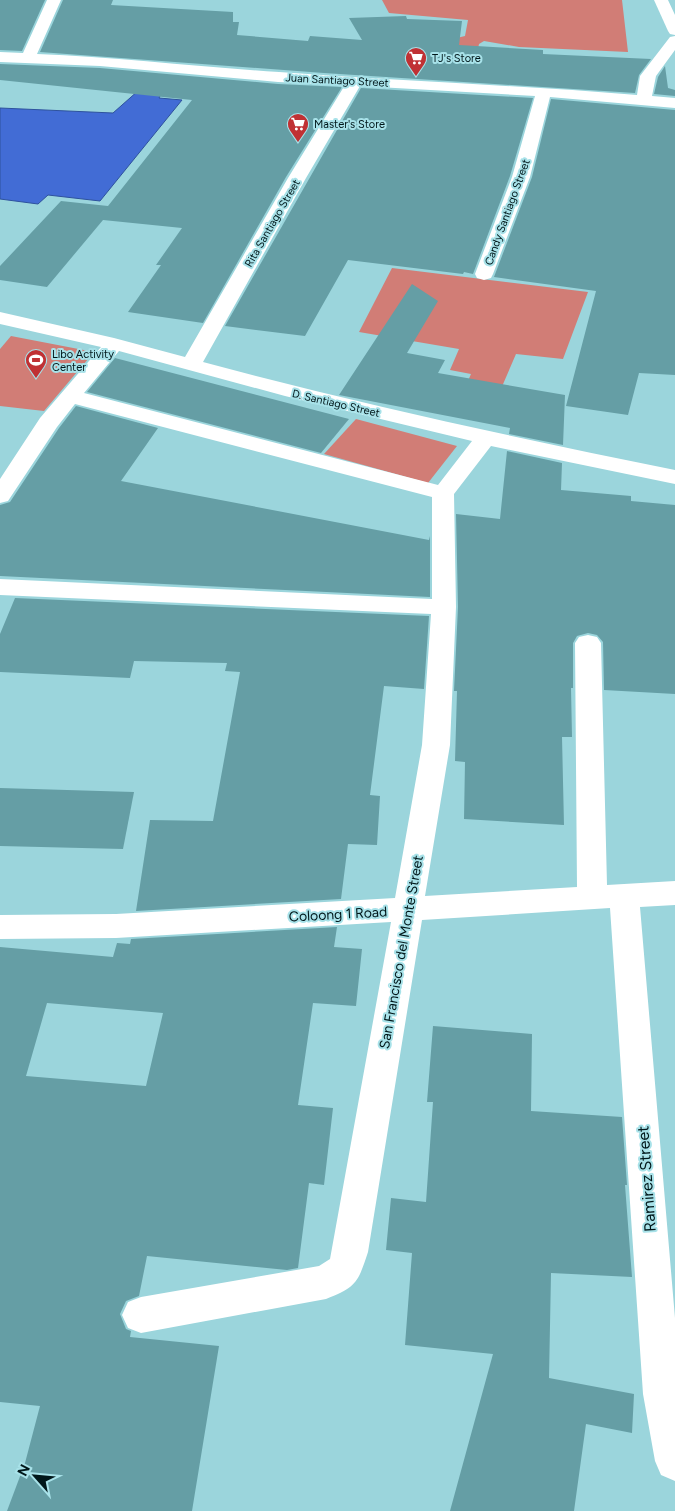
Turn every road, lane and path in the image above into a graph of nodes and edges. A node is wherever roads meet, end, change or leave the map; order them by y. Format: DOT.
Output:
graph roads {
  1 [pos="54,0"];
  2 [pos="662,0"];
  3 [pos="675,31"];
  4 [pos="675,40"];
  5 [pos="0,57"];
  6 [pos="28,58"];
  7 [pos="355,82"];
  8 [pos="544,92"];
  9 [pos="644,100"];
  10 [pos="675,103"];
  11 [pos="484,274"];
  12 [pos="0,318"];
  13 [pos="114,344"];
  14 [pos="191,365"];
  15 [pos="69,396"];
  16 [pos="486,438"];
  17 [pos="675,477"];
  18 [pos="443,493"];
  19 [pos="0,496"];
  20 [pos="0,587"];
  21 [pos="444,607"];
  22 [pos="588,643"];
  23 [pos="675,893"];
  24 [pos="608,896"];
  25 [pos="408,910"];
  26 [pos="0,927"];
  27 [pos="142,1315"];
  28 [pos="675,1461"];
  1 -- 6 [label="street"];
  2 -- 3 [label="street"];
  4 -- 9 [label="street"];
  5 -- 6 [label="street, Juan Santiago Street"];
  6 -- 7 [label="street, Juan Santiago Street"];
  7 -- 8 [label="street, Juan Santiago Street"];
  7 -- 14 [label="street, Rita Santiago Street"];
  8 -- 9 [label="street, Juan Santiago Street"];
  8 -- 11 [label="street, Candy Santiago Street"];
  9 -- 10 [label="street, Juan Santiago Street"];
  12 -- 13 [label="street, D. Santiago Street"];
  13 -- 14 [label="street, D. Santiago Street"];
  13 -- 15 [label="street"];
  14 -- 16 [label="street, D. Santiago Street"];
  15 -- 18 [label="street"];
  15 -- 19 [label="street"];
  16 -- 17 [label="street, D. Santiago Street"];
  16 -- 18 [label="street"];
  18 -- 21 [label="street, San Francisco del Monte Street"];
  20 -- 21 [label="street"];
  21 -- 25 [label="street, San Francisco del Monte Street"];
  22 -- 24 [label="street, Ramirez Street"];
  23 -- 24 [label="street, Coloong 1 Road"];
  24 -- 25 [label="street, Coloong 1 Road"];
  24 -- 28 [label="street, Ramirez Street"];
  25 -- 26 [label="street, Coloong 1 Road"];
  25 -- 27 [label="street, San Francisco del Monte Street"];
}
